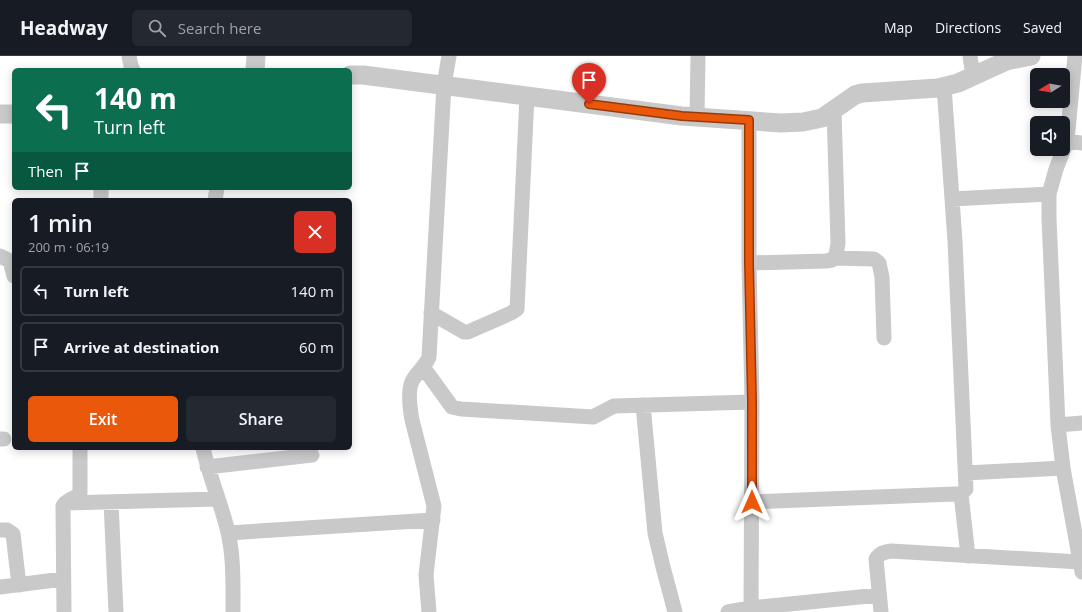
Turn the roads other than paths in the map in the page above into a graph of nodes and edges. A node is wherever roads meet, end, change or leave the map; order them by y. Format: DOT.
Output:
graph roads {
  1 [pos="129,56"];
  2 [pos="256,56"];
  3 [pos="449,56"];
  4 [pos="698,56"];
  5 [pos="970,56"];
  6 [pos="1031,56"];
  7 [pos="1075,56"];
  8 [pos="132,68"];
  9 [pos="255,68"];
  10 [pos="352,75"];
  11 [pos="973,76"];
  12 [pos="444,84"];
  13 [pos="944,86"];
  14 [pos="527,96"];
  15 [pos="834,110"];
  16 [pos="0,114"];
  17 [pos="12,114"];
  18 [pos="1069,116"];
  19 [pos="697,117"];
  20 [pos="749,120"];
  21 [pos="1070,141"];
  22 [pos="1082,143"];
  23 [pos="1061,156"];
  24 [pos="1049,194"];
  25 [pos="952,200"];
  26 [pos="0,256"];
  27 [pos="834,258"];
  28 [pos="749,263"];
  29 [pos="12,268"];
  30 [pos="431,313"];
  31 [pos="884,338"];
  32 [pos="423,367"];
  33 [pos="752,402"];
  34 [pos="643,405"];
  35 [pos="1082,423"];
  36 [pos="1058,426"];
  37 [pos="80,450"];
  38 [pos="203,450"];
  39 [pos="312,454"];
  40 [pos="207,467"];
  41 [pos="1064,468"];
  42 [pos="966,473"];
  43 [pos="961,494"];
  44 [pos="218,499"];
  45 [pos="111,502"];
  46 [pos="752,502"];
  47 [pos="64,503"];
  48 [pos="433,520"];
  49 [pos="0,530"];
  50 [pos="228,533"];
  51 [pos="968,556"];
  52 [pos="1081,567"];
  53 [pos="63,579"];
  54 [pos="19,585"];
  55 [pos="0,587"];
  56 [pos="879,595"];
  57 [pos="751,610"];
  58 [pos="64,612"];
  59 [pos="116,612"];
  60 [pos="233,612"];
  61 [pos="429,612"];
  62 [pos="675,612"];
  63 [pos="728,612"];
  64 [pos="881,612"];
  1 -- 8 [label="street"];
  2 -- 9 [label="street"];
  3 -- 12 [label="street"];
  4 -- 19 [label="street"];
  5 -- 11 [label="street"];
  6 -- 11 [label="street"];
  7 -- 18 [label="street"];
  10 -- 12 [label="street"];
  11 -- 13 [label="street"];
  12 -- 14 [label="street"];
  12 -- 30 [label="street"];
  13 -- 15 [label="street"];
  13 -- 25 [label="street"];
  14 -- 19 [label="street"];
  14 -- 30 [label="street"];
  15 -- 20 [label="street"];
  15 -- 27 [label="street"];
  16 -- 17 [label="street"];
  19 -- 20 [label="street"];
  20 -- 28 [label="street"];
  21 -- 22 [label="street"];
  23 -- 24 [label="street"];
  24 -- 25 [label="street"];
  24 -- 36 [label="street"];
  25 -- 42 [label="street"];
  26 -- 29 [label="street"];
  27 -- 28 [label="street"];
  27 -- 31 [label="street"];
  28 -- 33 [label="street"];
  30 -- 32 [label="street"];
  32 -- 34 [label="street"];
  32 -- 48 [label="street"];
  33 -- 34 [label="street"];
  33 -- 46 [label="street"];
  34 -- 62 [label="street"];
  35 -- 36 [label="street"];
  36 -- 41 [label="street"];
  37 -- 47 [label="street"];
  38 -- 40 [label="street"];
  39 -- 40 [label="street"];
  40 -- 44 [label="street"];
  41 -- 42 [label="street"];
  41 -- 52 [label="street"];
  42 -- 43 [label="street"];
  43 -- 46 [label="street"];
  43 -- 51 [label="street"];
  44 -- 45 [label="street"];
  44 -- 50 [label="street"];
  45 -- 47 [label="street"];
  45 -- 59 [label="street"];
  46 -- 57 [label="street"];
  47 -- 53 [label="street"];
  48 -- 50 [label="street"];
  48 -- 61 [label="street"];
  49 -- 54 [label="street"];
  50 -- 60 [label="street"];
  51 -- 52 [label="street"];
  51 -- 56 [label="street"];
  53 -- 54 [label="street"];
  53 -- 58 [label="street"];
  54 -- 55 [label="street"];
  56 -- 57 [label="street"];
  56 -- 64 [label="street"];
  57 -- 63 [label="street"];
}
